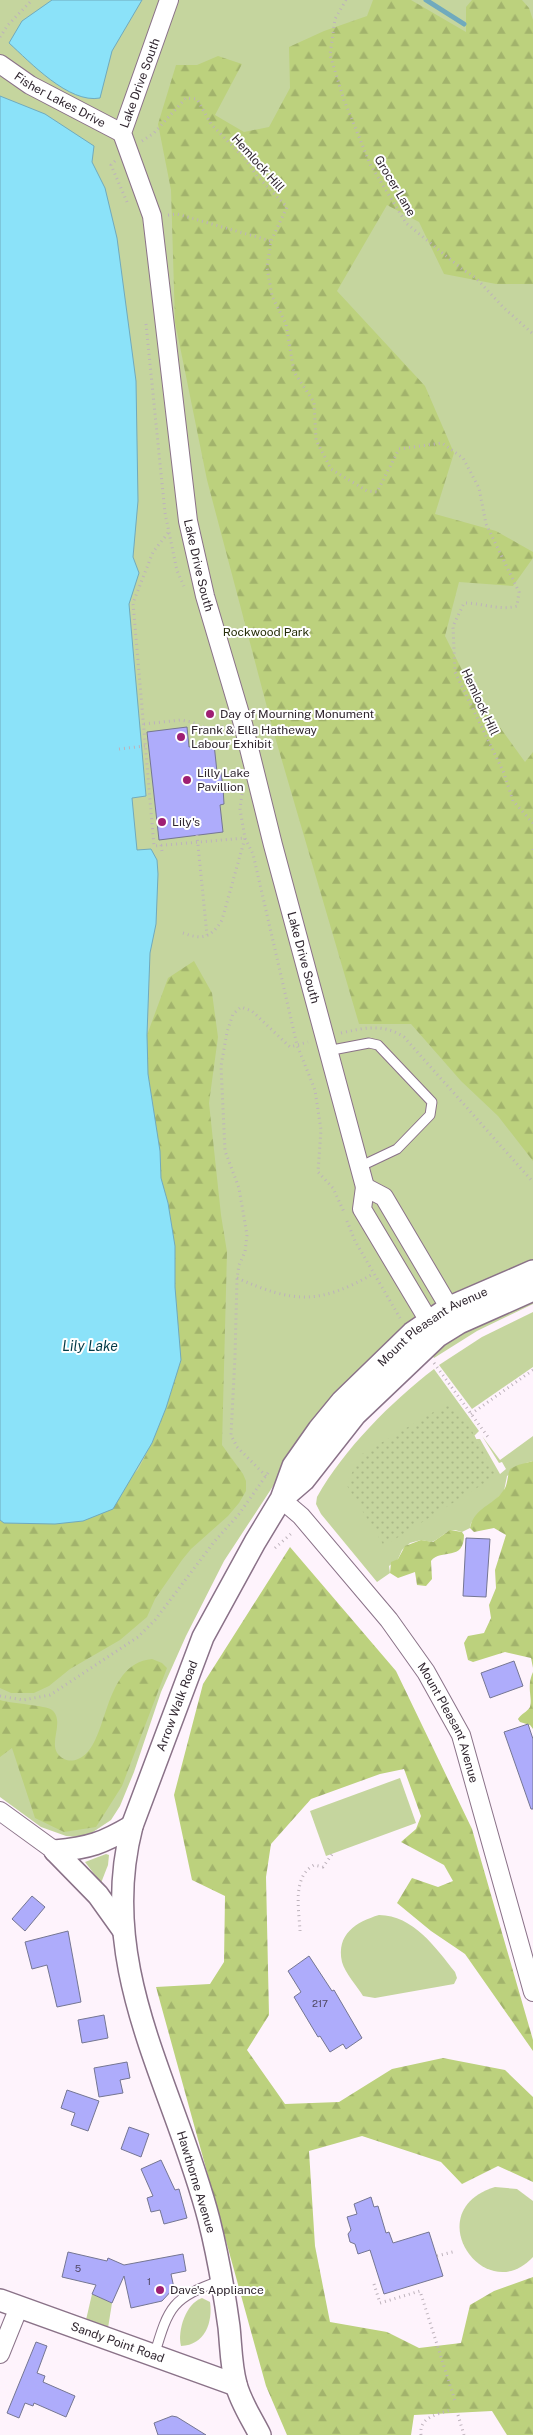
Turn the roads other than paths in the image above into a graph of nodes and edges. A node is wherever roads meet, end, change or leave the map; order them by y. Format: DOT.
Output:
graph roads {
  1 [pos="169,0"];
  2 [pos="0,64"];
  3 [pos="122,133"];
  4 [pos="325,1044"];
  5 [pos="359,1167"];
  6 [pos="365,1187"];
  7 [pos="533,1271"];
  8 [pos="533,1290"];
  9 [pos="454,1315"];
  10 [pos="433,1329"];
  11 [pos="281,1499"];
  12 [pos="0,1811"];
  13 [pos="132,1826"];
  14 [pos="55,1851"];
  15 [pos="123,1930"];
  16 [pos="533,1990"];
  17 [pos="222,2280"];
  18 [pos="9,2304"];
  19 [pos="0,2354"];
  20 [pos="154,2356"];
  21 [pos="236,2385"];
  22 [pos="260,2435"];
  1 -- 3 [label="street, Lake Drive South"];
  2 -- 3 [label="street, Fisher Lakes Drive"];
  3 -- 4 [label="street, Lake Drive South"];
  4 -- 5 [label="street, Lake Drive South"];
  4 -- 5 [label="lane"];
  5 -- 6 [label="street, Lake Drive South"];
  6 -- 9 [label="street"];
  6 -- 10 [label="street, Lake Drive South"];
  7 -- 9 [label="street, Mount Pleasant Avenue"];
  8 -- 9 [label="street, Mount Pleasant Avenue"];
  9 -- 10 [label="street, Mount Pleasant Avenue"];
  10 -- 11 [label="street, Mount Pleasant Avenue"];
  11 -- 13 [label="street, Arrow Walk Road"];
  11 -- 16 [label="street, Mount Pleasant Avenue"];
  12 -- 14 [label="street"];
  13 -- 14 [label="street"];
  13 -- 15 [label="street, Arrow Walk Road"];
  14 -- 15 [label="street"];
  15 -- 17 [label="street, Hawthorne Avenue"];
  17 -- 20 [label="lane"];
  17 -- 21 [label="street, Hawthorne Avenue"];
  18 -- 19 [label="street"];
  18 -- 20 [label="street, Sandy Point Road"];
  20 -- 21 [label="street, Sandy Point Road"];
  21 -- 22 [label="street, Hawthorne Avenue"];
}
